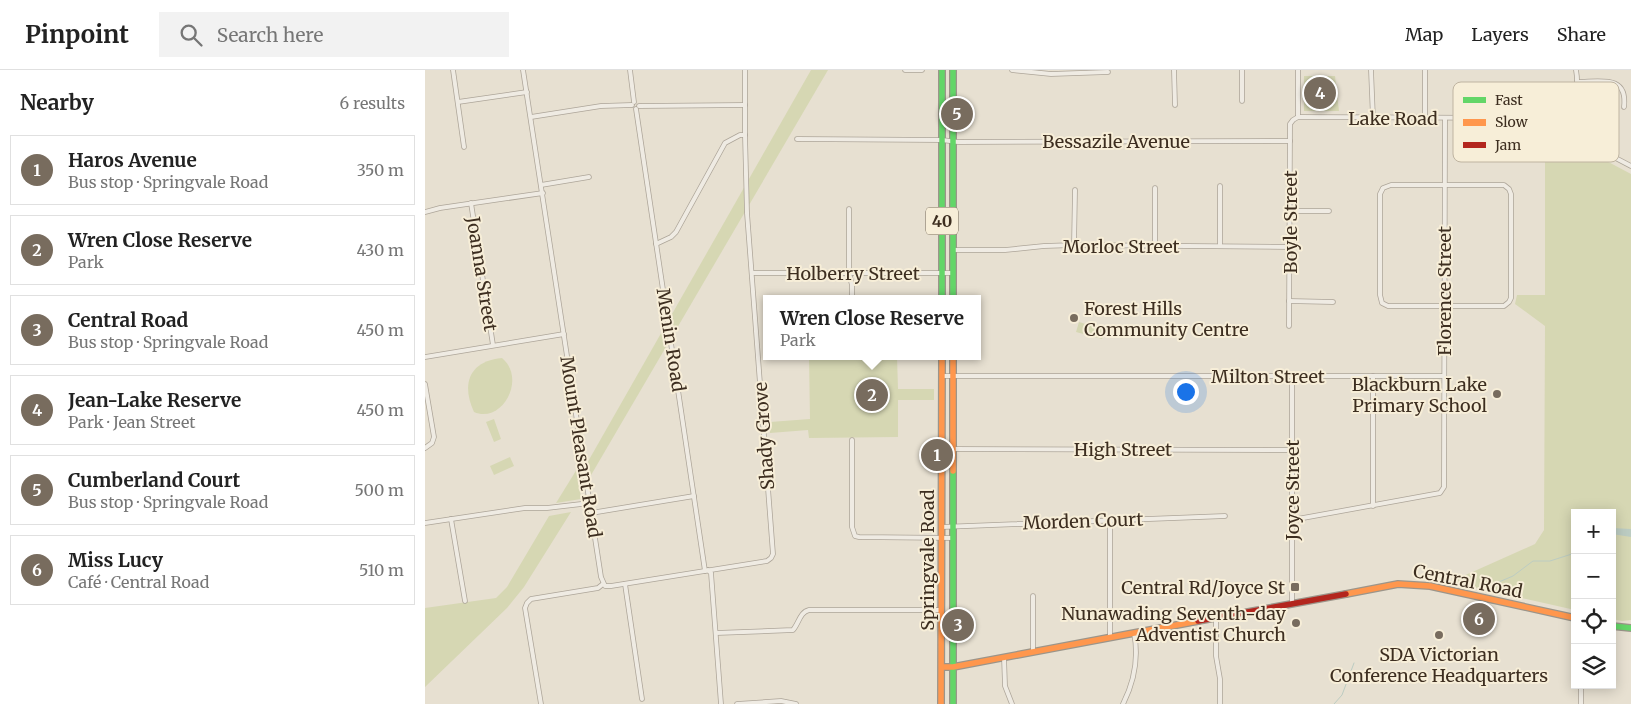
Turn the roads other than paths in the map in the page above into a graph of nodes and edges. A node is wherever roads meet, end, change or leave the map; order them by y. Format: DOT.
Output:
graph roads {
  1 [pos="453,70"];
  2 [pos="523,70"];
  3 [pos="629,70"];
  4 [pos="745,70"];
  5 [pos="905,70"];
  6 [pos="921,70"];
  7 [pos="942,70"];
  8 [pos="953,70"];
  9 [pos="1012,70"];
  10 [pos="1175,70"];
  11 [pos="1242,70"];
  12 [pos="1298,70"];
  13 [pos="1371,70"];
  14 [pos="1425,70"];
  15 [pos="1576,70"];
  16 [pos="1108,72"];
  17 [pos="1577,82"];
  18 [pos="1619,86"];
  19 [pos="527,92"];
  20 [pos="1242,101"];
  21 [pos="457,102"];
  22 [pos="633,104"];
  23 [pos="745,105"];
  24 [pos="1175,105"];
  25 [pos="1624,107"];
  26 [pos="637,108"];
  27 [pos="531,117"];
  28 [pos="1299,117"];
  29 [pos="1425,117"];
  30 [pos="1373,118"];
  31 [pos="1445,118"];
  32 [pos="1453,118"];
  33 [pos="1293,120"];
  34 [pos="745,134"];
  35 [pos="797,138"];
  36 [pos="942,140"];
  37 [pos="1290,141"];
  38 [pos="953,142"];
  39 [pos="464,148"];
  40 [pos="1619,160"];
  41 [pos="1631,166"];
  42 [pos="589,177"];
  43 [pos="541,185"];
  44 [pos="1221,186"];
  45 [pos="1445,186"];
  46 [pos="1155,188"];
  47 [pos="1075,190"];
  48 [pos="543,193"];
  49 [pos="471,203"];
  50 [pos="849,209"];
  51 [pos="1290,211"];
  52 [pos="1329,211"];
  53 [pos="425,212"];
  54 [pos="656,244"];
  55 [pos="1074,245"];
  56 [pos="1155,245"];
  57 [pos="1220,246"];
  58 [pos="1290,247"];
  59 [pos="953,250"];
  60 [pos="752,273"];
  61 [pos="849,273"];
  62 [pos="942,273"];
  63 [pos="953,273"];
  64 [pos="852,295"];
  65 [pos="942,295"];
  66 [pos="953,295"];
  67 [pos="1289,301"];
  68 [pos="1333,302"];
  69 [pos="1444,306"];
  70 [pos="1289,326"];
  71 [pos="565,334"];
  72 [pos="493,345"];
  73 [pos="425,357"];
  74 [pos="942,360"];
  75 [pos="953,360"];
  76 [pos="942,376"];
  77 [pos="953,376"];
  78 [pos="1373,376"];
  79 [pos="1444,376"];
  80 [pos="1292,377"];
  81 [pos="425,384"];
  82 [pos="852,440"];
  83 [pos="425,448"];
  84 [pos="953,449"];
  85 [pos="1292,450"];
  86 [pos="694,496"];
  87 [pos="590,503"];
  88 [pos="1373,506"];
  89 [pos="591,512"];
  90 [pos="1225,516"];
  91 [pos="451,519"];
  92 [pos="1110,520"];
  93 [pos="1292,520"];
  94 [pos="425,523"];
  95 [pos="953,527"];
  96 [pos="942,528"];
  97 [pos="942,538"];
  98 [pos="953,538"];
  99 [pos="707,571"];
  100 [pos="603,584"];
  101 [pos="625,584"];
  102 [pos="1033,596"];
  103 [pos="465,602"];
  104 [pos="1292,603"];
  105 [pos="942,610"];
  106 [pos="1571,617"];
  107 [pos="1216,618"];
  108 [pos="1616,626"];
  109 [pos="1631,628"];
  110 [pos="716,633"];
  111 [pos="1134,633"];
  112 [pos="1110,637"];
  113 [pos="1033,652"];
  114 [pos="1004,657"];
  115 [pos="941,667"];
  116 [pos="953,667"];
  117 [pos="1581,689"];
  118 [pos="642,699"];
  119 [pos="541,704"];
  120 [pos="721,704"];
  121 [pos="737,704"];
  122 [pos="796,704"];
  123 [pos="941,704"];
  124 [pos="953,704"];
  125 [pos="1012,704"];
  126 [pos="1123,704"];
  127 [pos="1220,704"];
  128 [pos="1581,704"];
  1 -- 21 [label="street"];
  2 -- 19 [label="street, Mount Pleasant Road"];
  3 -- 22 [label="street"];
  4 -- 23 [label="street, Shady Grove"];
  5 -- 6 [label="street"];
  7 -- 36 [label="main road, 40"];
  8 -- 38 [label="main road, 40"];
  9 -- 16 [label="street"];
  10 -- 24 [label="street"];
  11 -- 20 [label="street"];
  12 -- 28 [label="street"];
  13 -- 30 [label="street"];
  14 -- 29 [label="street"];
  15 -- 17 [label="street"];
  18 -- 25 [label="street"];
  19 -- 21 [label="street"];
  19 -- 27 [label="street, Mount Pleasant Road"];
  21 -- 39 [label="street"];
  22 -- 26 [label="street"];
  22 -- 27 [label="street"];
  23 -- 26 [label="street"];
  23 -- 34 [label="street, Shady Grove"];
  26 -- 54 [label="street, Menin Road"];
  27 -- 43 [label="street, Mount Pleasant Road"];
  28 -- 30 [label="street, Lake Road"];
  28 -- 33 [label="street, Lake Road"];
  29 -- 30 [label="street, Lake Road"];
  29 -- 31 [label="street, Lake Road"];
  31 -- 32 [label="street, Lake Road"];
  31 -- 45 [label="street, Florence Street"];
  33 -- 37 [label="street, Boyle Street"];
  34 -- 54 [label="street"];
  34 -- 60 [label="street, Shady Grove"];
  35 -- 36 [label="street, Bessazile Avenue"];
  36 -- 38 [label="street, Bessazile Avenue"];
  36 -- 62 [label="main road, 40"];
  37 -- 38 [label="street, Bessazile Avenue"];
  37 -- 51 [label="street, Boyle Street"];
  38 -- 59 [label="main road, 40"];
  40 -- 41 [label="street, Lake Road"];
  42 -- 43 [label="street"];
  43 -- 48 [label="street, Mount Pleasant Road"];
  44 -- 57 [label="street"];
  45 -- 69 [label="street, Florence Street"];
  45 -- 69 [label="street"];
  45 -- 69 [label="street"];
  46 -- 56 [label="street"];
  47 -- 55 [label="street"];
  48 -- 49 [label="street"];
  48 -- 71 [label="street, Mount Pleasant Road"];
  49 -- 53 [label="street"];
  49 -- 72 [label="street, Joanna Street"];
  50 -- 61 [label="street"];
  51 -- 52 [label="street"];
  51 -- 58 [label="street, Boyle Street"];
  54 -- 86 [label="street, Menin Road"];
  55 -- 56 [label="street, Morloc Street"];
  55 -- 59 [label="street, Morloc Street"];
  56 -- 57 [label="street, Morloc Street"];
  57 -- 58 [label="street, Morloc Street"];
  58 -- 67 [label="street, Boyle Street"];
  59 -- 63 [label="main road, 40"];
  60 -- 61 [label="street, Holberry Street"];
  60 -- 99 [label="street, Shady Grove"];
  61 -- 62 [label="street, Holberry Street"];
  61 -- 64 [label="street"];
  62 -- 63 [label="street, Holberry Street"];
  62 -- 65 [label="main road, 40"];
  63 -- 66 [label="main road, 40"];
  67 -- 68 [label="street"];
  67 -- 70 [label="street, Boyle Street"];
  69 -- 79 [label="street, Florence Street"];
  71 -- 72 [label="street"];
  71 -- 87 [label="street, Mount Pleasant Road"];
  72 -- 73 [label="street"];
  74 -- 76 [label="main road, Springvale Road"];
  75 -- 77 [label="main road, Springvale Road"];
  76 -- 77 [label="street, Milton Street"];
  76 -- 96 [label="main road, Springvale Road"];
  77 -- 80 [label="street, Milton Street"];
  77 -- 84 [label="main road, Springvale Road"];
  78 -- 79 [label="street, Milton Street"];
  78 -- 80 [label="street, Milton Street"];
  78 -- 88 [label="street"];
  79 -- 88 [label="street, Florence Street"];
  80 -- 85 [label="street, Joyce Street"];
  81 -- 83 [label="street"];
  82 -- 97 [label="street"];
  84 -- 85 [label="street, High Street"];
  84 -- 95 [label="main road, Springvale Road"];
  85 -- 93 [label="street, Joyce Street"];
  86 -- 89 [label="street"];
  86 -- 99 [label="street, Menin Road"];
  87 -- 89 [label="street, Mount Pleasant Road"];
  87 -- 91 [label="street"];
  88 -- 93 [label="street"];
  89 -- 100 [label="street, Mount Pleasant Road"];
  90 -- 92 [label="street, Morden Court"];
  91 -- 94 [label="street"];
  91 -- 103 [label="street"];
  92 -- 95 [label="street, Morden Court"];
  92 -- 112 [label="street"];
  93 -- 104 [label="street, Joyce Street"];
  95 -- 96 [label="street, Morden Court"];
  95 -- 98 [label="main road, Springvale Road"];
  96 -- 97 [label="main road, Springvale Road"];
  97 -- 98 [label="street"];
  97 -- 105 [label="main road, Springvale Road"];
  98 -- 116 [label="main road, Springvale Road"];
  99 -- 101 [label="street"];
  99 -- 110 [label="street"];
  100 -- 101 [label="street"];
  100 -- 119 [label="street"];
  101 -- 118 [label="street"];
  102 -- 113 [label="street"];
  104 -- 106 [label="main road, Central Road"];
  104 -- 107 [label="main road, Central Road"];
  105 -- 110 [label="street"];
  105 -- 115 [label="main road, Springvale Road"];
  107 -- 111 [label="main road, Central Road"];
  107 -- 127 [label="street"];
  108 -- 109 [label="main road"];
  110 -- 120 [label="street"];
  111 -- 112 [label="main road, Central Road"];
  111 -- 126 [label="street"];
  112 -- 113 [label="main road, Central Road"];
  113 -- 114 [label="main road, Central Road"];
  114 -- 116 [label="main road, Central Road"];
  114 -- 125 [label="street"];
  115 -- 116 [label="main road, Central Road"];
  115 -- 123 [label="main road, Springvale Road"];
  116 -- 124 [label="main road, Springvale Road"];
  117 -- 128 [label="street"];
  121 -- 122 [label="street"];
}
